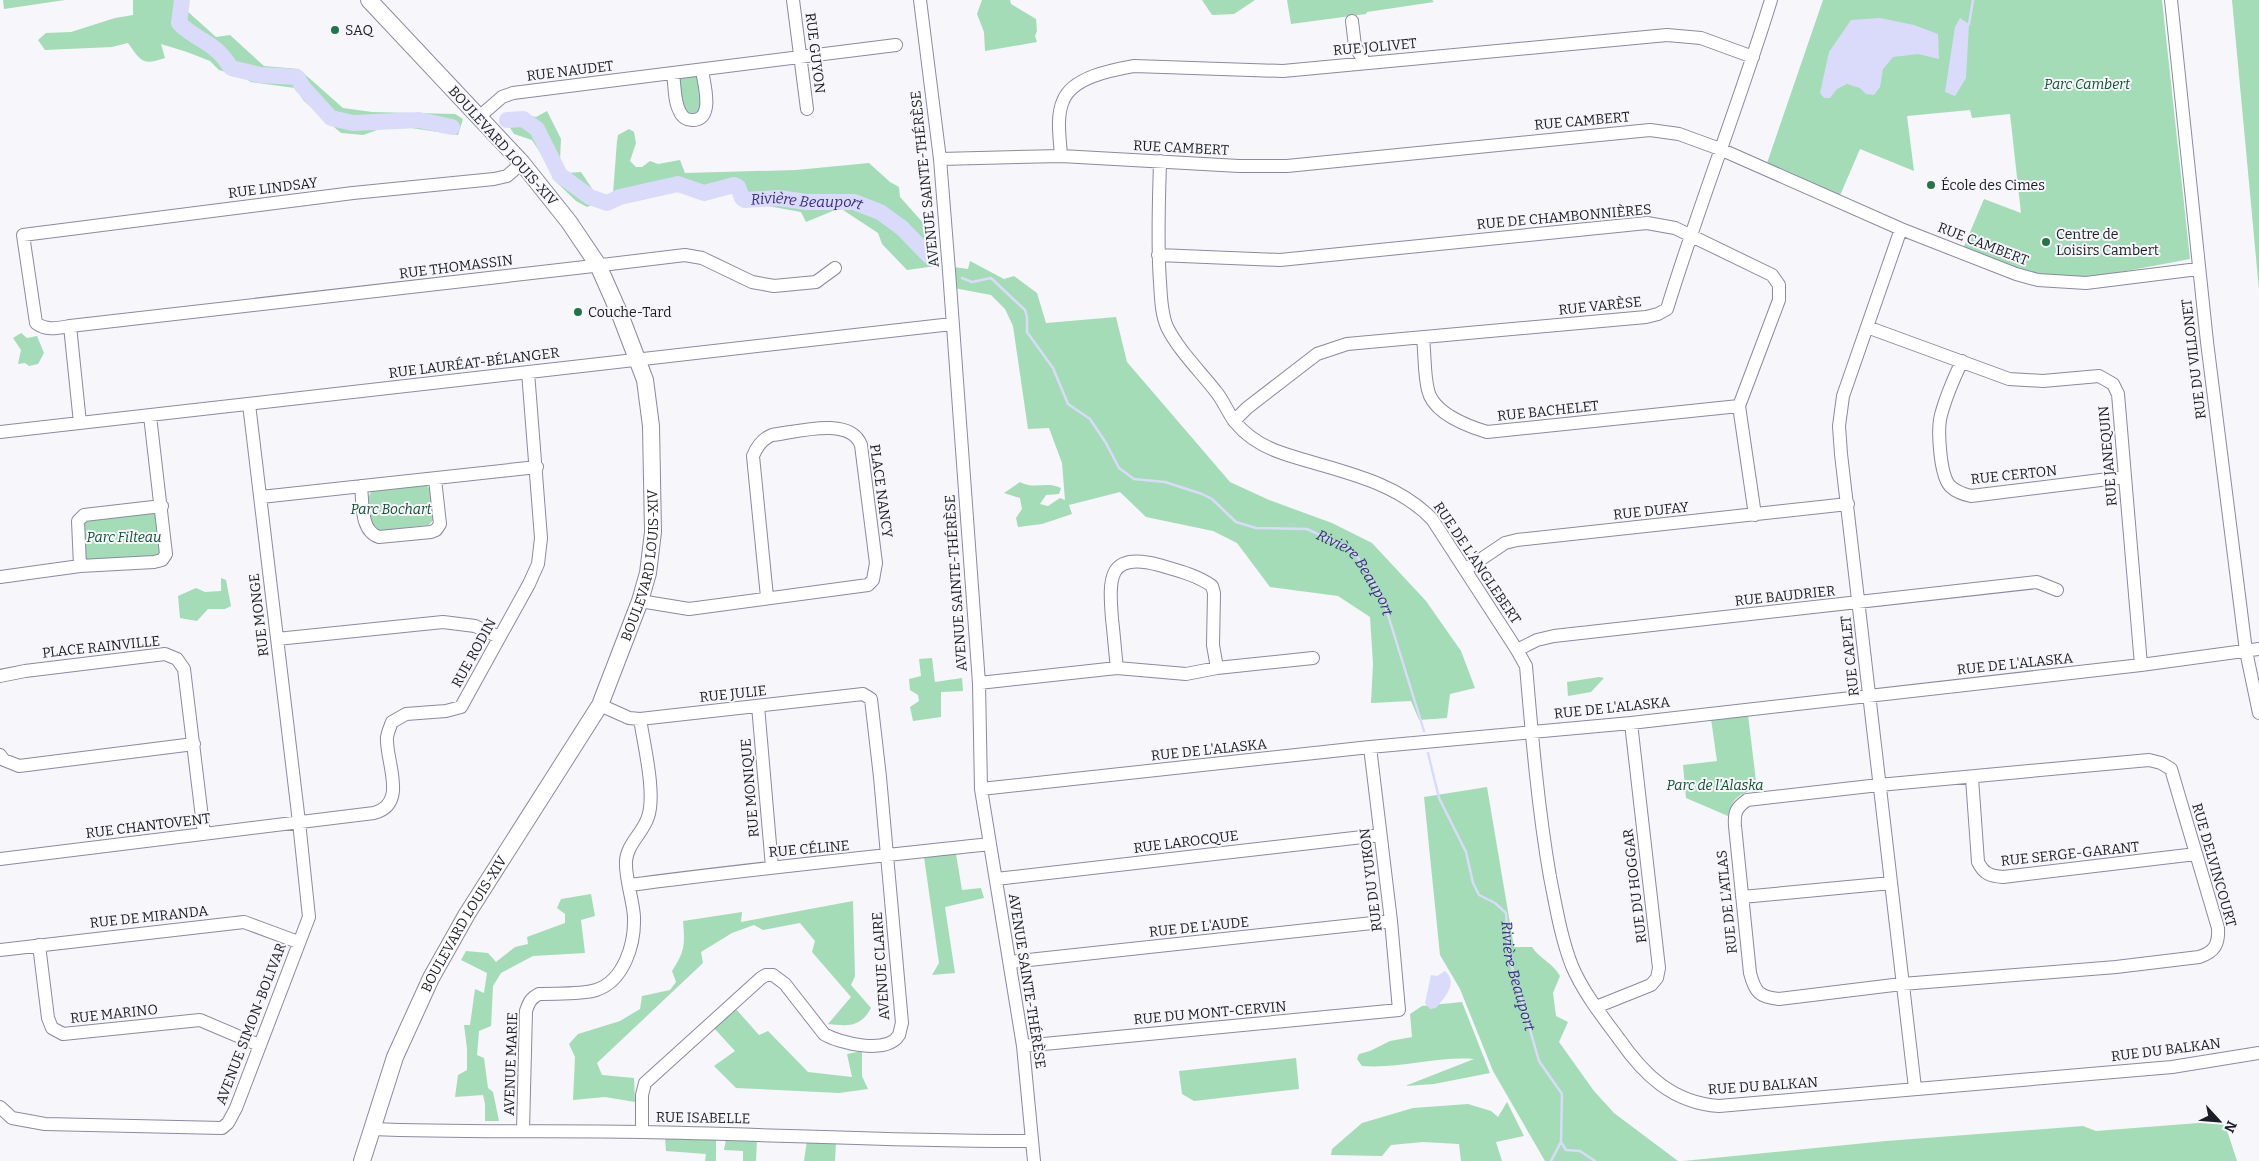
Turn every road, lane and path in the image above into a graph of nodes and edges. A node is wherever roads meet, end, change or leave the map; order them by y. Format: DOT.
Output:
graph roads {
  1 [pos="369,0"];
  2 [pos="793,0"];
  3 [pos="920,0"];
  4 [pos="1771,0"];
  5 [pos="2170,0"];
  6 [pos="1352,21"];
  7 [pos="896,45"];
  8 [pos="801,56"];
  9 [pos="1753,57"];
  10 [pos="1365,63"];
  11 [pos="702,71"];
  12 [pos="674,74"];
  13 [pos="807,109"];
  14 [pos="479,117"];
  15 [pos="1720,149"];
  16 [pos="1061,156"];
  17 [pos="940,159"];
  18 [pos="1160,161"];
  19 [pos="522,163"];
  20 [pos="1901,229"];
  21 [pos="23,235"];
  22 [pos="1690,236"];
  23 [pos="1158,255"];
  24 [pos="598,265"];
  25 [pos="836,268"];
  26 [pos="2198,269"];
  27 [pos="952,324"];
  28 [pos="70,326"];
  29 [pos="1867,326"];
  30 [pos="1423,338"];
  31 [pos="637,359"];
  32 [pos="1962,361"];
  33 [pos="528,372"];
  34 [pos="248,404"];
  35 [pos="1739,406"];
  36 [pos="150,416"];
  37 [pos="1234,421"];
  38 [pos="80,423"];
  39 [pos="0,432"];
  40 [pos="537,467"];
  41 [pos="2125,477"];
  42 [pos="434,478"];
  43 [pos="361,486"];
  44 [pos="261,498"];
  45 [pos="1848,504"];
  46 [pos="162,506"];
  47 [pos="1755,515"];
  48 [pos="80,566"];
  49 [pos="1465,570"];
  50 [pos="0,576"];
  51 [pos="2057,590"];
  52 [pos="767,598"];
  53 [pos="640,601"];
  54 [pos="1859,603"];
  55 [pos="499,637"];
  56 [pos="277,638"];
  57 [pos="2259,649"];
  58 [pos="1517,650"];
  59 [pos="2246,651"];
  60 [pos="1313,658"];
  61 [pos="2141,665"];
  62 [pos="1117,668"];
  63 [pos="1217,668"];
  64 [pos="0,676"];
  65 [pos="979,683"];
  66 [pos="1869,694"];
  67 [pos="871,699"];
  68 [pos="600,705"];
  69 [pos="758,706"];
  70 [pos="2259,713"];
  71 [pos="640,719"];
  72 [pos="1631,723"];
  73 [pos="1532,731"];
  74 [pos="194,744"];
  75 [pos="1370,747"];
  76 [pos="0,755"];
  77 [pos="1972,778"];
  78 [pos="1879,785"];
  79 [pos="981,789"];
  80 [pos="299,822"];
  81 [pos="204,834"];
  82 [pos="1380,835"];
  83 [pos="990,844"];
  84 [pos="2196,854"];
  85 [pos="888,857"];
  86 [pos="0,859"];
  87 [pos="772,866"];
  88 [pos="996,879"];
  89 [pos="1891,883"];
  90 [pos="630,885"];
  91 [pos="1742,896"];
  92 [pos="1391,921"];
  93 [pos="298,942"];
  94 [pos="38,945"];
  95 [pos="0,950"];
  96 [pos="1010,962"];
  97 [pos="1902,984"];
  98 [pos="1596,1007"];
  99 [pos="1399,1010"];
  100 [pos="259,1045"];
  101 [pos="1023,1046"];
  102 [pos="2259,1052"];
  103 [pos="1915,1088"];
  104 [pos="0,1107"];
  105 [pos="373,1129"];
  106 [pos="523,1131"];
  107 [pos="642,1132"];
  108 [pos="1032,1141"];
  109 [pos="362,1161"];
  110 [pos="1034,1161"];
  1 -- 14 [label="main road, BOULEVARD LOUIS-XIV"];
  2 -- 8 [label="street, RUE GUYON"];
  3 -- 17 [label="street, AVENUE SAINTE-THÉRÈSE"];
  4 -- 9 [label="street, RUE VARÈSE"];
  5 -- 26 [label="street, RUE DU VILLONET"];
  6 -- 10 [label="street"];
  7 -- 8 [label="street, RUE NAUDET"];
  8 -- 11 [label="street, RUE NAUDET"];
  8 -- 13 [label="street, RUE GUYON"];
  9 -- 10 [label="street, RUE JOLIVET"];
  9 -- 15 [label="street, RUE VARÈSE"];
  10 -- 16 [label="street, RUE JOLIVET"];
  11 -- 12 [label="street, RUE NAUDET"];
  11 -- 12 [label="street"];
  12 -- 14 [label="street, RUE NAUDET"];
  14 -- 19 [label="main road, BOULEVARD LOUIS-XIV"];
  15 -- 18 [label="street, RUE CAMBERT"];
  15 -- 20 [label="street, RUE CAMBERT"];
  15 -- 22 [label="street, RUE VARÈSE"];
  16 -- 17 [label="street, RUE CAMBERT"];
  16 -- 18 [label="street, RUE CAMBERT"];
  17 -- 27 [label="street, AVENUE SAINTE-THÉRÈSE"];
  18 -- 23 [label="street, RUE DE L'ANGLEBERT"];
  19 -- 21 [label="street, RUE LINDSAY"];
  19 -- 24 [label="main road, BOULEVARD LOUIS-XIV"];
  20 -- 26 [label="street, RUE CAMBERT"];
  20 -- 29 [label="street, RUE CAPLET"];
  21 -- 28 [label="street, RUE THOMASSIN"];
  22 -- 23 [label="street, RUE DE CHAMBONNIÈRES"];
  22 -- 30 [label="street, RUE VARÈSE"];
  22 -- 35 [label="street, RUE DE CHAMBONNIÈRES"];
  23 -- 37 [label="street, RUE DE L'ANGLEBERT"];
  24 -- 25 [label="street, RUE THOMASSIN"];
  24 -- 28 [label="street, RUE THOMASSIN"];
  24 -- 31 [label="main road, BOULEVARD LOUIS-XIV"];
  26 -- 59 [label="street, RUE DU VILLONET"];
  27 -- 31 [label="street, RUE LAURÉAT-BÉLANGER"];
  27 -- 65 [label="street, AVENUE SAINTE-THÉRÈSE"];
  28 -- 38 [label="street"];
  29 -- 32 [label="street, RUE JANEQUIN"];
  29 -- 45 [label="street, RUE CAPLET"];
  30 -- 35 [label="street, RUE BACHELET"];
  30 -- 37 [label="street, RUE VARÈSE"];
  31 -- 33 [label="street, RUE LAURÉAT-BÉLANGER"];
  31 -- 53 [label="main road, BOULEVARD LOUIS-XIV"];
  32 -- 41 [label="street, RUE JANEQUIN"];
  32 -- 41 [label="street, RUE CERTON"];
  33 -- 34 [label="street, RUE LAURÉAT-BÉLANGER"];
  33 -- 40 [label="street, RUE RODIN"];
  34 -- 36 [label="street, RUE LAURÉAT-BÉLANGER"];
  34 -- 44 [label="street, RUE MONGE"];
  35 -- 47 [label="street, RUE DE CHAMBONNIÈRES"];
  36 -- 38 [label="street, RUE LAURÉAT-BÉLANGER"];
  36 -- 46 [label="street"];
  37 -- 49 [label="street, RUE DE L'ANGLEBERT"];
  38 -- 39 [label="street, RUE LAURÉAT-BÉLANGER"];
  40 -- 42 [label="street"];
  40 -- 55 [label="street, RUE RODIN"];
  41 -- 61 [label="street, RUE JANEQUIN"];
  42 -- 43 [label="street"];
  42 -- 43 [label="street"];
  43 -- 44 [label="street"];
  44 -- 56 [label="street, RUE MONGE"];
  45 -- 47 [label="street, RUE DUFAY"];
  45 -- 54 [label="street, RUE CAPLET"];
  46 -- 48 [label="street"];
  46 -- 48 [label="street"];
  47 -- 49 [label="street, RUE DUFAY"];
  48 -- 50 [label="street"];
  49 -- 58 [label="street, RUE DE L'ANGLEBERT"];
  51 -- 54 [label="street, RUE BAUDRIER"];
  52 -- 52 [label="street, PLACE NANCY"];
  52 -- 53 [label="street, PLACE NANCY"];
  53 -- 68 [label="main road, BOULEVARD LOUIS-XIV"];
  54 -- 58 [label="street, RUE BAUDRIER"];
  54 -- 66 [label="street, RUE CAPLET"];
  55 -- 56 [label="street"];
  55 -- 80 [label="street, RUE RODIN"];
  56 -- 80 [label="street, RUE MONGE"];
  57 -- 59 [label="street, RUE DE L'ALASKA"];
  58 -- 73 [label="street, RUE DE L'ANGLEBERT"];
  59 -- 61 [label="street, RUE DE L'ALASKA"];
  59 -- 70 [label="street, RUE DU VILLONET"];
  60 -- 63 [label="street"];
  61 -- 66 [label="street, RUE DE L'ALASKA"];
  62 -- 63 [label="street"];
  62 -- 63 [label="street"];
  62 -- 65 [label="street"];
  64 -- 74 [label="street, PLACE RAINVILLE"];
  65 -- 79 [label="street, AVENUE SAINTE-THÉRÈSE"];
  66 -- 72 [label="street, RUE DE L'ALASKA"];
  66 -- 78 [label="street, RUE CAPLET"];
  67 -- 69 [label="street, RUE JULIE"];
  67 -- 85 [label="street, AVENUE CLAIRE"];
  68 -- 71 [label="street, RUE JULIE"];
  68 -- 105 [label="main road, BOULEVARD LOUIS-XIV"];
  69 -- 71 [label="street, RUE JULIE"];
  69 -- 87 [label="street, RUE MONIQUE"];
  71 -- 90 [label="street, AVENUE MARIE"];
  72 -- 73 [label="street, RUE DE L'ALASKA"];
  72 -- 98 [label="street, RUE DU HOGGAR"];
  73 -- 75 [label="street, RUE DE L'ALASKA"];
  73 -- 98 [label="street, RUE DU BALKAN"];
  74 -- 76 [label="street"];
  74 -- 81 [label="street, PLACE RAINVILLE"];
  75 -- 79 [label="street, RUE DE L'ALASKA"];
  75 -- 82 [label="street, RUE DU YUKON"];
  77 -- 78 [label="street, RUE DELVINCOURT"];
  77 -- 84 [label="street, RUE DELVINCOURT"];
  77 -- 84 [label="street, RUE SERGE-GARANT"];
  78 -- 89 [label="street, RUE CAPLET"];
  78 -- 91 [label="street, RUE DE L'ATLAS"];
  79 -- 83 [label="street, AVENUE SAINTE-THÉRÈSE"];
  80 -- 81 [label="street, RUE CHANTOVENT"];
  80 -- 93 [label="street, AVENUE SIMON-BOLIVAR"];
  81 -- 86 [label="street, RUE CHANTOVENT"];
  82 -- 88 [label="street, RUE LAROCQUE"];
  82 -- 92 [label="street, RUE DU YUKON"];
  83 -- 85 [label="street, RUE CÉLINE"];
  83 -- 88 [label="street, AVENUE SAINTE-THÉRÈSE"];
  84 -- 97 [label="street, RUE DELVINCOURT"];
  85 -- 87 [label="street, RUE CÉLINE"];
  85 -- 107 [label="street, AVENUE CLAIRE"];
  87 -- 90 [label="street, RUE CÉLINE"];
  88 -- 96 [label="street, AVENUE SAINTE-THÉRÈSE"];
  89 -- 91 [label="street"];
  89 -- 97 [label="street, RUE CAPLET"];
  90 -- 106 [label="street, AVENUE MARIE"];
  91 -- 97 [label="street, RUE DE L'ATLAS"];
  92 -- 96 [label="street, RUE DE L'AUDE"];
  92 -- 99 [label="street, RUE DU YUKON"];
  93 -- 94 [label="street, RUE DE MIRANDA"];
  93 -- 100 [label="street, AVENUE SIMON-BOLIVAR"];
  94 -- 95 [label="street, RUE DE MIRANDA"];
  94 -- 100 [label="street, RUE MARINO"];
  96 -- 101 [label="street, AVENUE SAINTE-THÉRÈSE"];
  97 -- 103 [label="street, RUE CAPLET"];
  98 -- 103 [label="street, RUE DU BALKAN"];
  99 -- 101 [label="street, RUE DU MONT-CERVIN"];
  100 -- 104 [label="street, AVENUE SIMON-BOLIVAR"];
  101 -- 108 [label="street, AVENUE SAINTE-THÉRÈSE"];
  102 -- 103 [label="street, RUE DU BALKAN"];
  105 -- 106 [label="street, RUE ISABELLE"];
  105 -- 109 [label="main road, BOULEVARD LOUIS-XIV"];
  106 -- 107 [label="street, RUE ISABELLE"];
  107 -- 108 [label="street, RUE ISABELLE"];
  108 -- 110 [label="street, AVENUE SAINTE-THÉRÈSE"];
}
